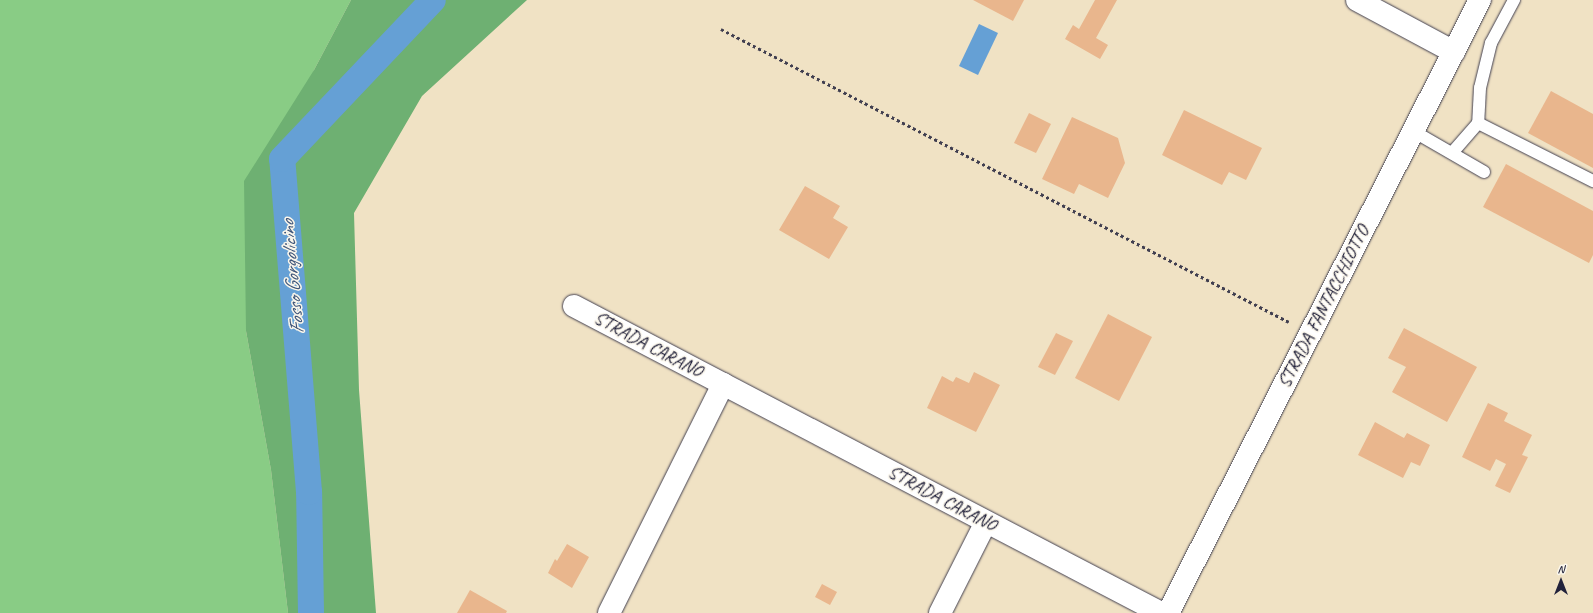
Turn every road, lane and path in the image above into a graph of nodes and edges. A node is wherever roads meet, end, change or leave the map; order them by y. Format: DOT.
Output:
graph roads {
  1 [pos="1357,0"];
  2 [pos="1480,0"];
  3 [pos="1514,0"];
  4 [pos="721,29"];
  5 [pos="1454,52"];
  6 [pos="1478,123"];
  7 [pos="1413,131"];
  8 [pos="1452,153"];
  9 [pos="1484,172"];
  10 [pos="1593,181"];
  11 [pos="574,306"];
  12 [pos="1310,334"];
  13 [pos="723,384"];
  14 [pos="986,522"];
  15 [pos="609,613"];
  16 [pos="940,613"];
  17 [pos="1161,613"];
  18 [pos="1168,613"];
  1 -- 5 [label="street"];
  2 -- 5 [label="street, STRADA FANTACCHIOTTO"];
  3 -- 6 [label="lane"];
  4 -- 12 [label="path"];
  5 -- 7 [label="street, STRADA FANTACCHIOTTO"];
  6 -- 8 [label="lane"];
  6 -- 10 [label="lane"];
  7 -- 8 [label="lane"];
  7 -- 12 [label="street, STRADA FANTACCHIOTTO"];
  8 -- 9 [label="lane"];
  11 -- 13 [label="street, STRADA CARANO"];
  12 -- 18 [label="street, STRADA FANTACCHIOTTO"];
  13 -- 14 [label="street, STRADA CARANO"];
  13 -- 15 [label="street, STRADA CARANO"];
  14 -- 16 [label="street"];
  14 -- 17 [label="street, STRADA CARANO"];
}
